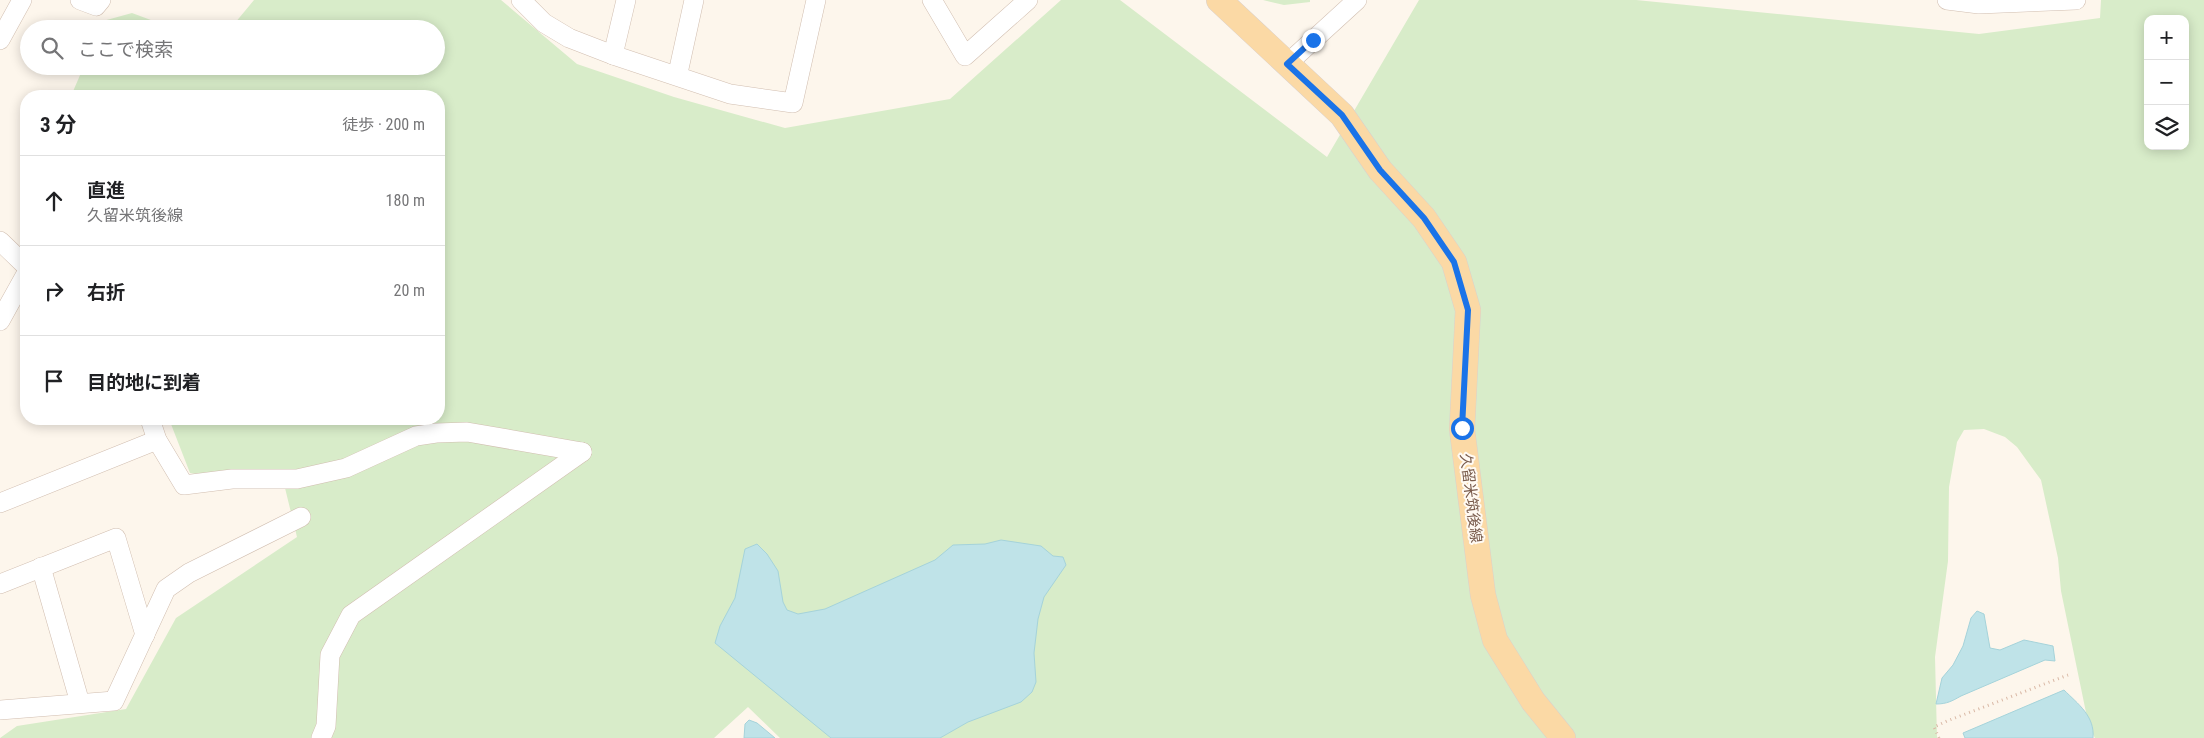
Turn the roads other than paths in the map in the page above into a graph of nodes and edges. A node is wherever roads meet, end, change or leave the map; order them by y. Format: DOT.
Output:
graph roads {
  1 [pos="22,0"];
  2 [pos="80,0"];
  3 [pos="100,0"];
  4 [pos="521,0"];
  5 [pos="626,0"];
  6 [pos="694,0"];
  7 [pos="816,0"];
  8 [pos="932,0"];
  9 [pos="1028,0"];
  10 [pos="1219,0"];
  11 [pos="1357,0"];
  12 [pos="1947,0"];
  13 [pos="2076,0"];
  14 [pos="0,40"];
  15 [pos="613,56"];
  16 [pos="1287,64"];
  17 [pos="678,73"];
  18 [pos="0,241"];
  19 [pos="20,260"];
  20 [pos="20,285"];
  21 [pos="0,321"];
  22 [pos="152,425"];
  23 [pos="157,440"];
  24 [pos="0,502"];
  25 [pos="301,517"];
  26 [pos="41,568"];
  27 [pos="0,584"];
  28 [pos="145,634"];
  29 [pos="80,703"];
  30 [pos="0,710"];
  31 [pos="322,738"];
  32 [pos="1563,738"];
  1 -- 14 [label="street"];
  2 -- 3 [label="street"];
  4 -- 15 [label="street"];
  5 -- 15 [label="street"];
  6 -- 17 [label="street"];
  7 -- 15 [label="street"];
  8 -- 9 [label="street"];
  10 -- 16 [label="main road, 久留米筑後線"];
  11 -- 16 [label="street"];
  12 -- 13 [label="street"];
  16 -- 32 [label="main road, 久留米筑後線"];
  18 -- 19 [label="street"];
  20 -- 21 [label="street"];
  22 -- 23 [label="street"];
  23 -- 24 [label="street"];
  23 -- 31 [label="street"];
  25 -- 28 [label="street"];
  26 -- 27 [label="street"];
  26 -- 28 [label="street"];
  26 -- 29 [label="street"];
  28 -- 29 [label="street"];
  29 -- 30 [label="street"];
}
